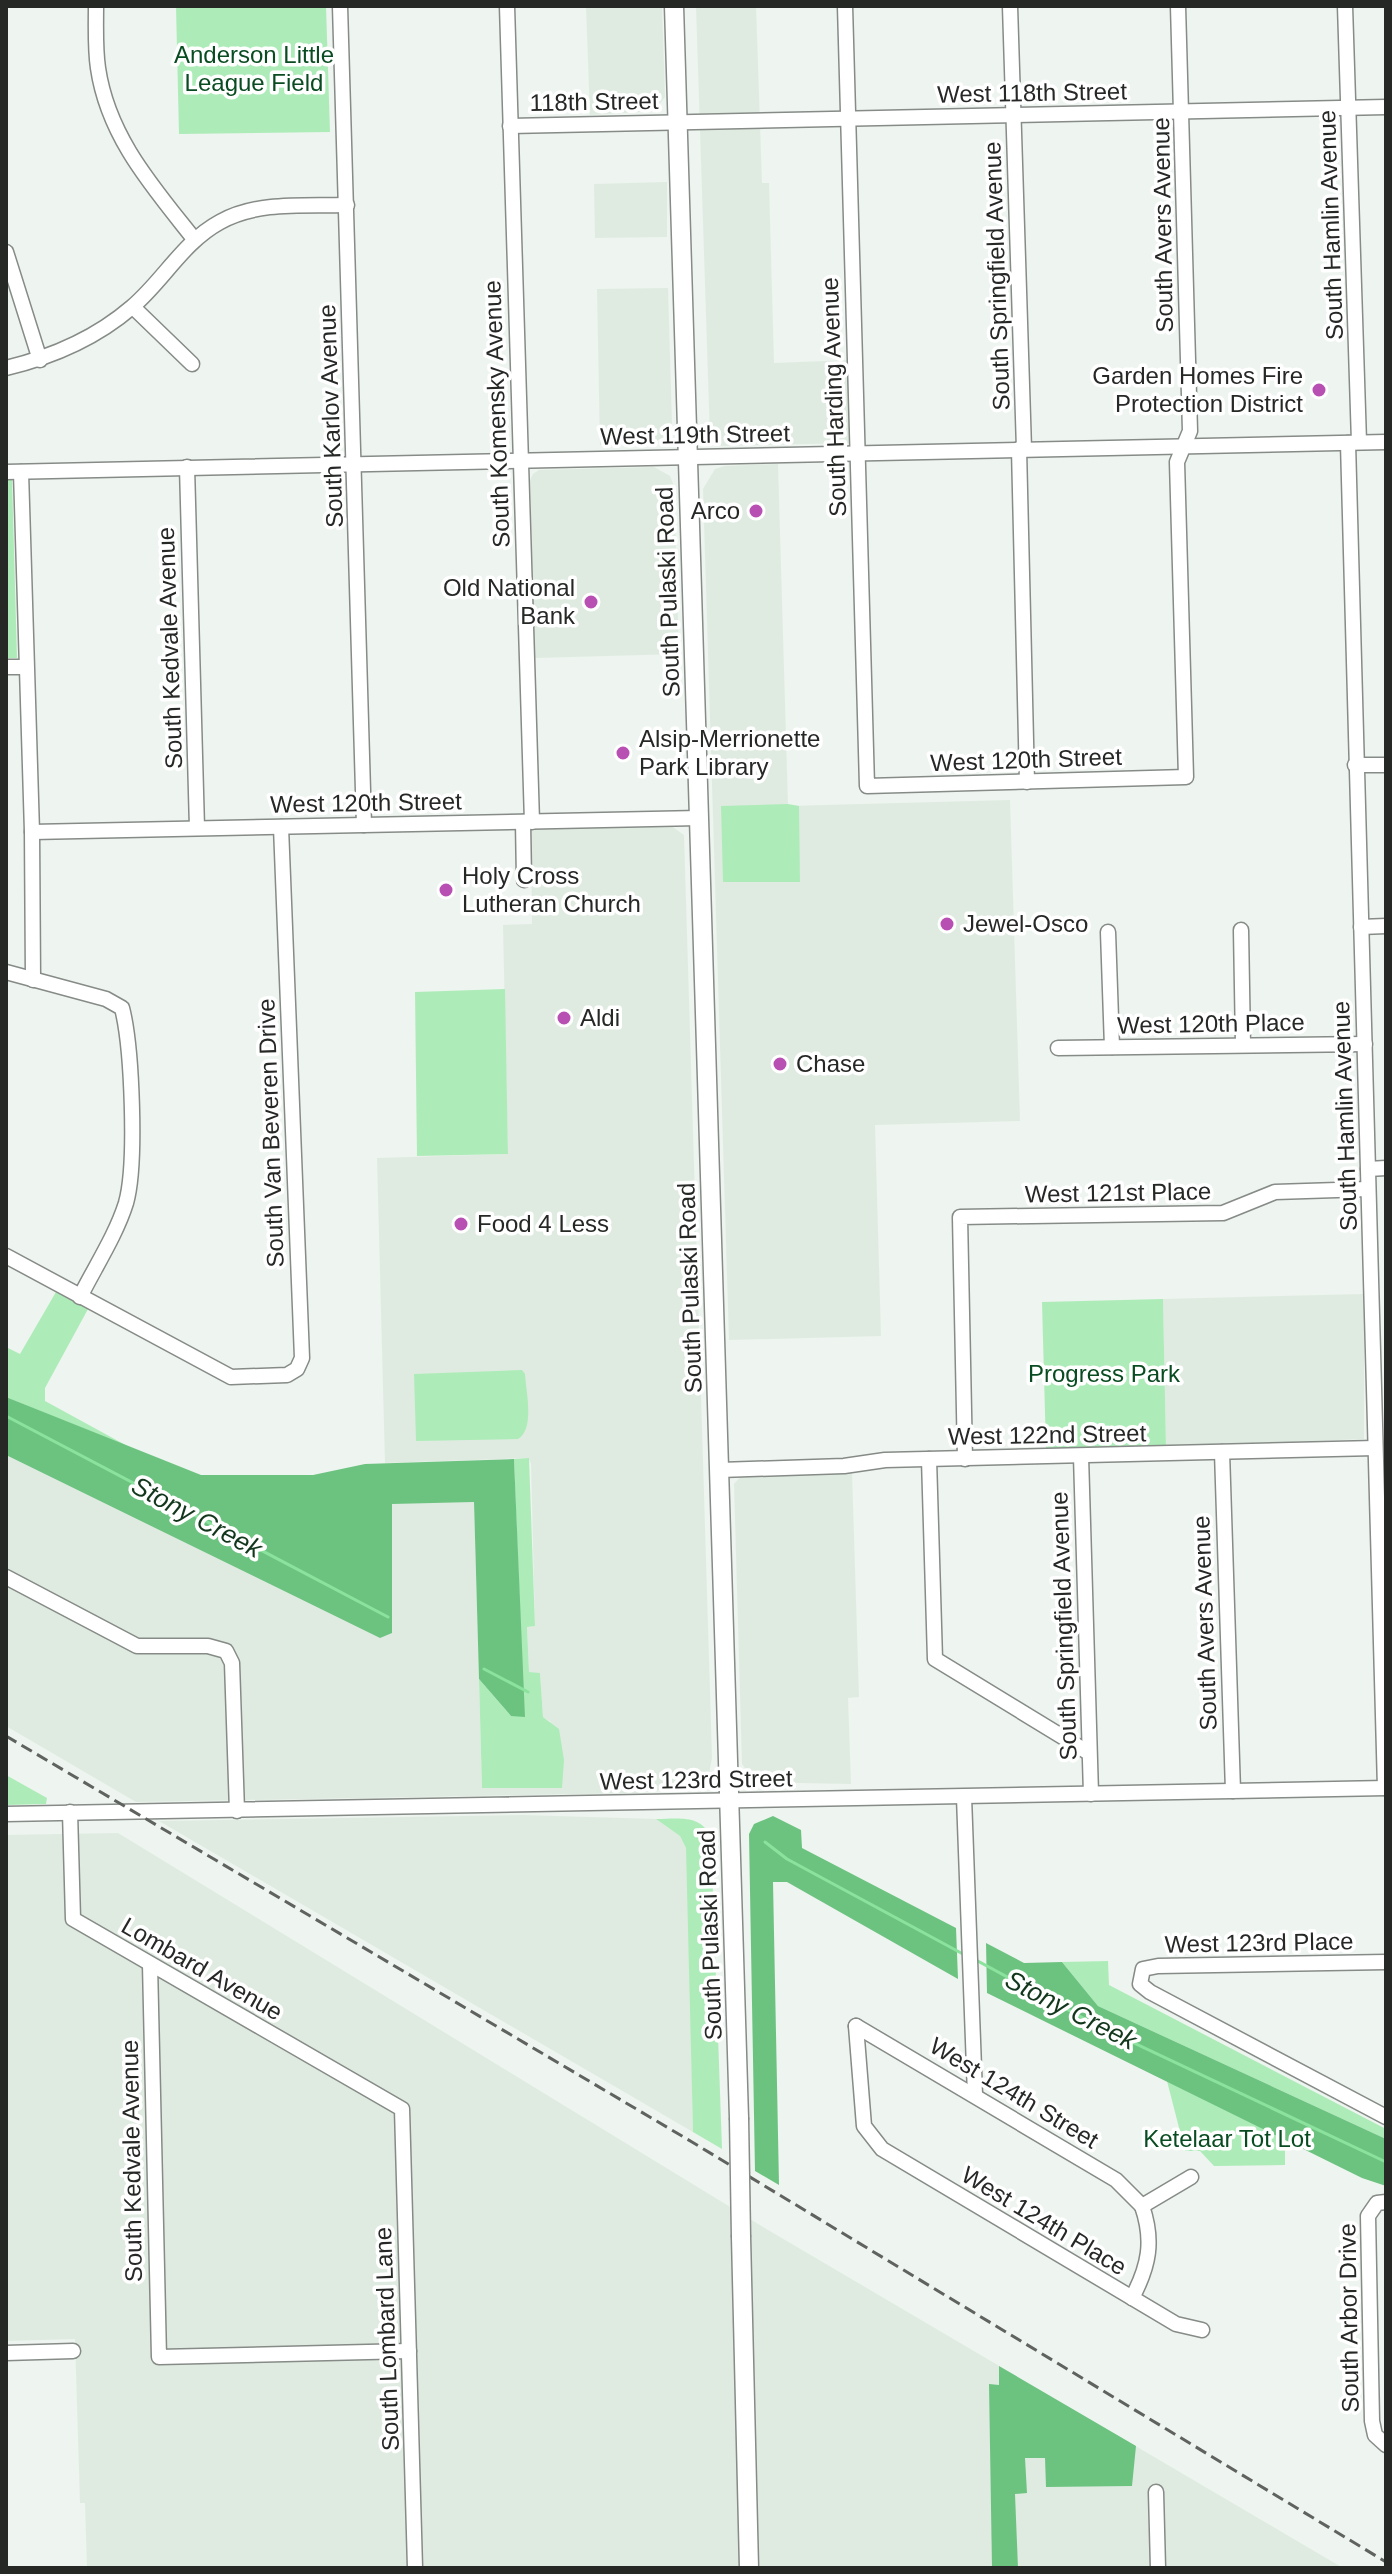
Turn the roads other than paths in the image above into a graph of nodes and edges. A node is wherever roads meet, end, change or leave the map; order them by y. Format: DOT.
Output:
graph roads {
  1 [pos="96,6"];
  2 [pos="340,6"];
  3 [pos="507,6"];
  4 [pos="674,6"];
  5 [pos="845,6"];
  6 [pos="1010,6"];
  7 [pos="1178,6"];
  8 [pos="1345,6"];
  9 [pos="1386,107"];
  10 [pos="1349,108"];
  11 [pos="1182,112"];
  12 [pos="1014,116"];
  13 [pos="848,118"];
  14 [pos="678,123"];
  15 [pos="510,126"];
  16 [pos="347,205"];
  17 [pos="194,239"];
  18 [pos="6,252"];
  19 [pos="133,307"];
  20 [pos="40,360"];
  21 [pos="192,364"];
  22 [pos="6,368"];
  23 [pos="1354,442"];
  24 [pos="1386,442"];
  25 [pos="1184,446"];
  26 [pos="1021,449"];
  27 [pos="858,453"];
  28 [pos="688,456"];
  29 [pos="521,461"];
  30 [pos="354,464"];
  31 [pos="187,467"];
  32 [pos="13,472"];
  33 [pos="6,667"];
  34 [pos="26,667"];
  35 [pos="1355,765"];
  36 [pos="1386,765"];
  37 [pos="1186,777"];
  38 [pos="1027,782"];
  39 [pos="867,786"];
  40 [pos="699,818"];
  41 [pos="527,822"];
  42 [pos="364,825"];
  43 [pos="281,827"];
  44 [pos="197,828"];
  45 [pos="32,832"];
  46 [pos="524,880"];
  47 [pos="1386,926"];
  48 [pos="1361,927"];
  49 [pos="1241,930"];
  50 [pos="1108,932"];
  51 [pos="6,972"];
  52 [pos="33,980"];
  53 [pos="1243,1044"];
  54 [pos="1365,1044"];
  55 [pos="1112,1047"];
  56 [pos="1058,1048"];
  57 [pos="1386,1168"];
  58 [pos="1368,1169"];
  59 [pos="1368,1189"];
  60 [pos="6,1256"];
  61 [pos="80,1297"];
  62 [pos="1379,1330"];
  63 [pos="1375,1448"];
  64 [pos="1222,1452"];
  65 [pos="1081,1456"];
  66 [pos="929,1459"];
  67 [pos="965,1459"];
  68 [pos="720,1470"];
  69 [pos="6,1577"];
  70 [pos="1089,1753"];
  71 [pos="1386,1788"];
  72 [pos="1233,1791"];
  73 [pos="1091,1794"];
  74 [pos="964,1797"];
  75 [pos="730,1802"];
  76 [pos="237,1811"];
  77 [pos="70,1812"];
  78 [pos="6,1814"];
  79 [pos="1386,1962"];
  80 [pos="150,1964"];
  81 [pos="975,2095"];
  82 [pos="402,2109"];
  83 [pos="1386,2117"];
  84 [pos="871,2137"];
  85 [pos="1191,2177"];
  86 [pos="1381,2202"];
  87 [pos="1142,2206"];
  88 [pos="1132,2298"];
  89 [pos="1202,2330"];
  90 [pos="73,2351"];
  91 [pos="409,2351"];
  92 [pos="6,2353"];
  93 [pos="1381,2440"];
  94 [pos="1156,2492"];
  95 [pos="415,2568"];
  96 [pos="749,2568"];
  97 [pos="1158,2568"];
  1 -- 17 [label="street"];
  2 -- 16 [label="street, South Karlov Avenue"];
  3 -- 15 [label="street, South Komensky Avenue"];
  4 -- 14 [label="main road, South Pulaski Road"];
  5 -- 13 [label="street, South Harding Avenue"];
  6 -- 12 [label="street, South Springfield Avenue"];
  7 -- 11 [label="street, South Avers Avenue"];
  8 -- 10 [label="street, South Hamlin Avenue"];
  9 -- 10 [label="street, West 118th Street"];
  10 -- 11 [label="street, West 118th Street"];
  10 -- 23 [label="street, South Hamlin Avenue"];
  11 -- 12 [label="street, West 118th Street"];
  11 -- 25 [label="street, South Avers Avenue"];
  12 -- 13 [label="street, West 118th Street"];
  12 -- 26 [label="street, South Springfield Avenue"];
  13 -- 14 [label="street, West 118th Street"];
  13 -- 27 [label="street, South Harding Avenue"];
  14 -- 15 [label="street, 118th Street"];
  14 -- 28 [label="main road, South Pulaski Road"];
  15 -- 29 [label="street, South Komensky Avenue"];
  16 -- 17 [label="street"];
  16 -- 30 [label="street, South Karlov Avenue"];
  17 -- 19 [label="street"];
  18 -- 20 [label="street"];
  19 -- 20 [label="street"];
  19 -- 21 [label="street"];
  20 -- 22 [label="street"];
  23 -- 24 [label="street, West 119th Street"];
  23 -- 25 [label="street, West 119th Street"];
  23 -- 35 [label="street, South Hamlin Avenue"];
  25 -- 26 [label="street, West 119th Street"];
  25 -- 37 [label="street, South Avers Avenue"];
  26 -- 27 [label="street, West 119th Street"];
  26 -- 38 [label="street, South Springfield Avenue"];
  27 -- 28 [label="street, West 119th Street"];
  27 -- 39 [label="street, South Harding Avenue"];
  28 -- 29 [label="street, West 119th Street"];
  28 -- 40 [label="main road, South Pulaski Road"];
  29 -- 30 [label="street, West 119th Street"];
  29 -- 41 [label="street, South Komensky Avenue"];
  30 -- 31 [label="street, West 119th Street"];
  30 -- 42 [label="street, South Karlov Avenue"];
  31 -- 32 [label="street, West 119th Street"];
  31 -- 44 [label="street, South Kedvale Avenue"];
  32 -- 34 [label="street"];
  33 -- 34 [label="street"];
  34 -- 45 [label="street"];
  35 -- 36 [label="street"];
  35 -- 48 [label="street, South Hamlin Avenue"];
  37 -- 38 [label="street, West 120th Street"];
  38 -- 39 [label="street, West 120th Street"];
  40 -- 41 [label="street, West 120th Street"];
  40 -- 68 [label="main road, South Pulaski Road"];
  41 -- 42 [label="street, West 120th Street"];
  41 -- 46 [label="street, South Komensky Avenue"];
  42 -- 43 [label="street, West 120th Street"];
  43 -- 44 [label="street, West 120th Street"];
  43 -- 61 [label="street, South Van Beveren Drive"];
  44 -- 45 [label="street, West 120th Street"];
  45 -- 52 [label="street"];
  47 -- 48 [label="street"];
  48 -- 54 [label="street, South Hamlin Avenue"];
  49 -- 53 [label="street"];
  50 -- 55 [label="street"];
  51 -- 52 [label="street"];
  52 -- 61 [label="street"];
  53 -- 54 [label="street, West 120th Place"];
  53 -- 55 [label="street, West 120th Place"];
  54 -- 58 [label="street, South Hamlin Avenue"];
  55 -- 56 [label="street, West 120th Place"];
  57 -- 58 [label="street"];
  58 -- 59 [label="street, South Hamlin Avenue"];
  59 -- 62 [label="street, South Hamlin Avenue"];
  59 -- 67 [label="street, West 121st Place"];
  60 -- 61 [label="street"];
  62 -- 63 [label="street, South Hamlin Avenue"];
  63 -- 64 [label="street, West 122nd Street"];
  63 -- 71 [label="street, South Hamlin Avenue"];
  64 -- 65 [label="street, West 122nd Street"];
  64 -- 72 [label="street, South Avers Avenue"];
  65 -- 67 [label="street, West 122nd Street"];
  65 -- 70 [label="street, South Springfield Avenue"];
  66 -- 67 [label="street, West 122nd Street"];
  66 -- 68 [label="street, West 122nd Street"];
  66 -- 70 [label="street"];
  68 -- 75 [label="main road, South Pulaski Road"];
  69 -- 76 [label="street"];
  70 -- 73 [label="street, South Springfield Avenue"];
  71 -- 72 [label="street, West 123rd Street"];
  72 -- 73 [label="street, West 123rd Street"];
  73 -- 74 [label="street, West 123rd Street"];
  74 -- 75 [label="street, West 123rd Street"];
  74 -- 81 [label="street"];
  75 -- 76 [label="street, West 123rd Street"];
  75 -- 96 [label="main road, South Pulaski Road, bridge"];
  76 -- 77 [label="street, West 123rd Street"];
  77 -- 78 [label="street, West 123rd Street"];
  77 -- 80 [label="street, Lombard Avenue"];
  79 -- 83 [label="street, West 123rd Place"];
  80 -- 82 [label="street, Lombard Avenue"];
  80 -- 91 [label="street, South Kedvale Avenue"];
  81 -- 84 [label="street, West 124th Street"];
  81 -- 87 [label="street, West 124th Street"];
  82 -- 91 [label="street, South Lombard Lane"];
  84 -- 88 [label="street, West 124th Place"];
  85 -- 87 [label="street"];
  86 -- 93 [label="street, South Arbor Drive"];
  87 -- 88 [label="street"];
  88 -- 89 [label="street, West 124th Place"];
  90 -- 92 [label="street"];
  91 -- 95 [label="street, South Lombard Lane"];
  94 -- 97 [label="street"];
}
